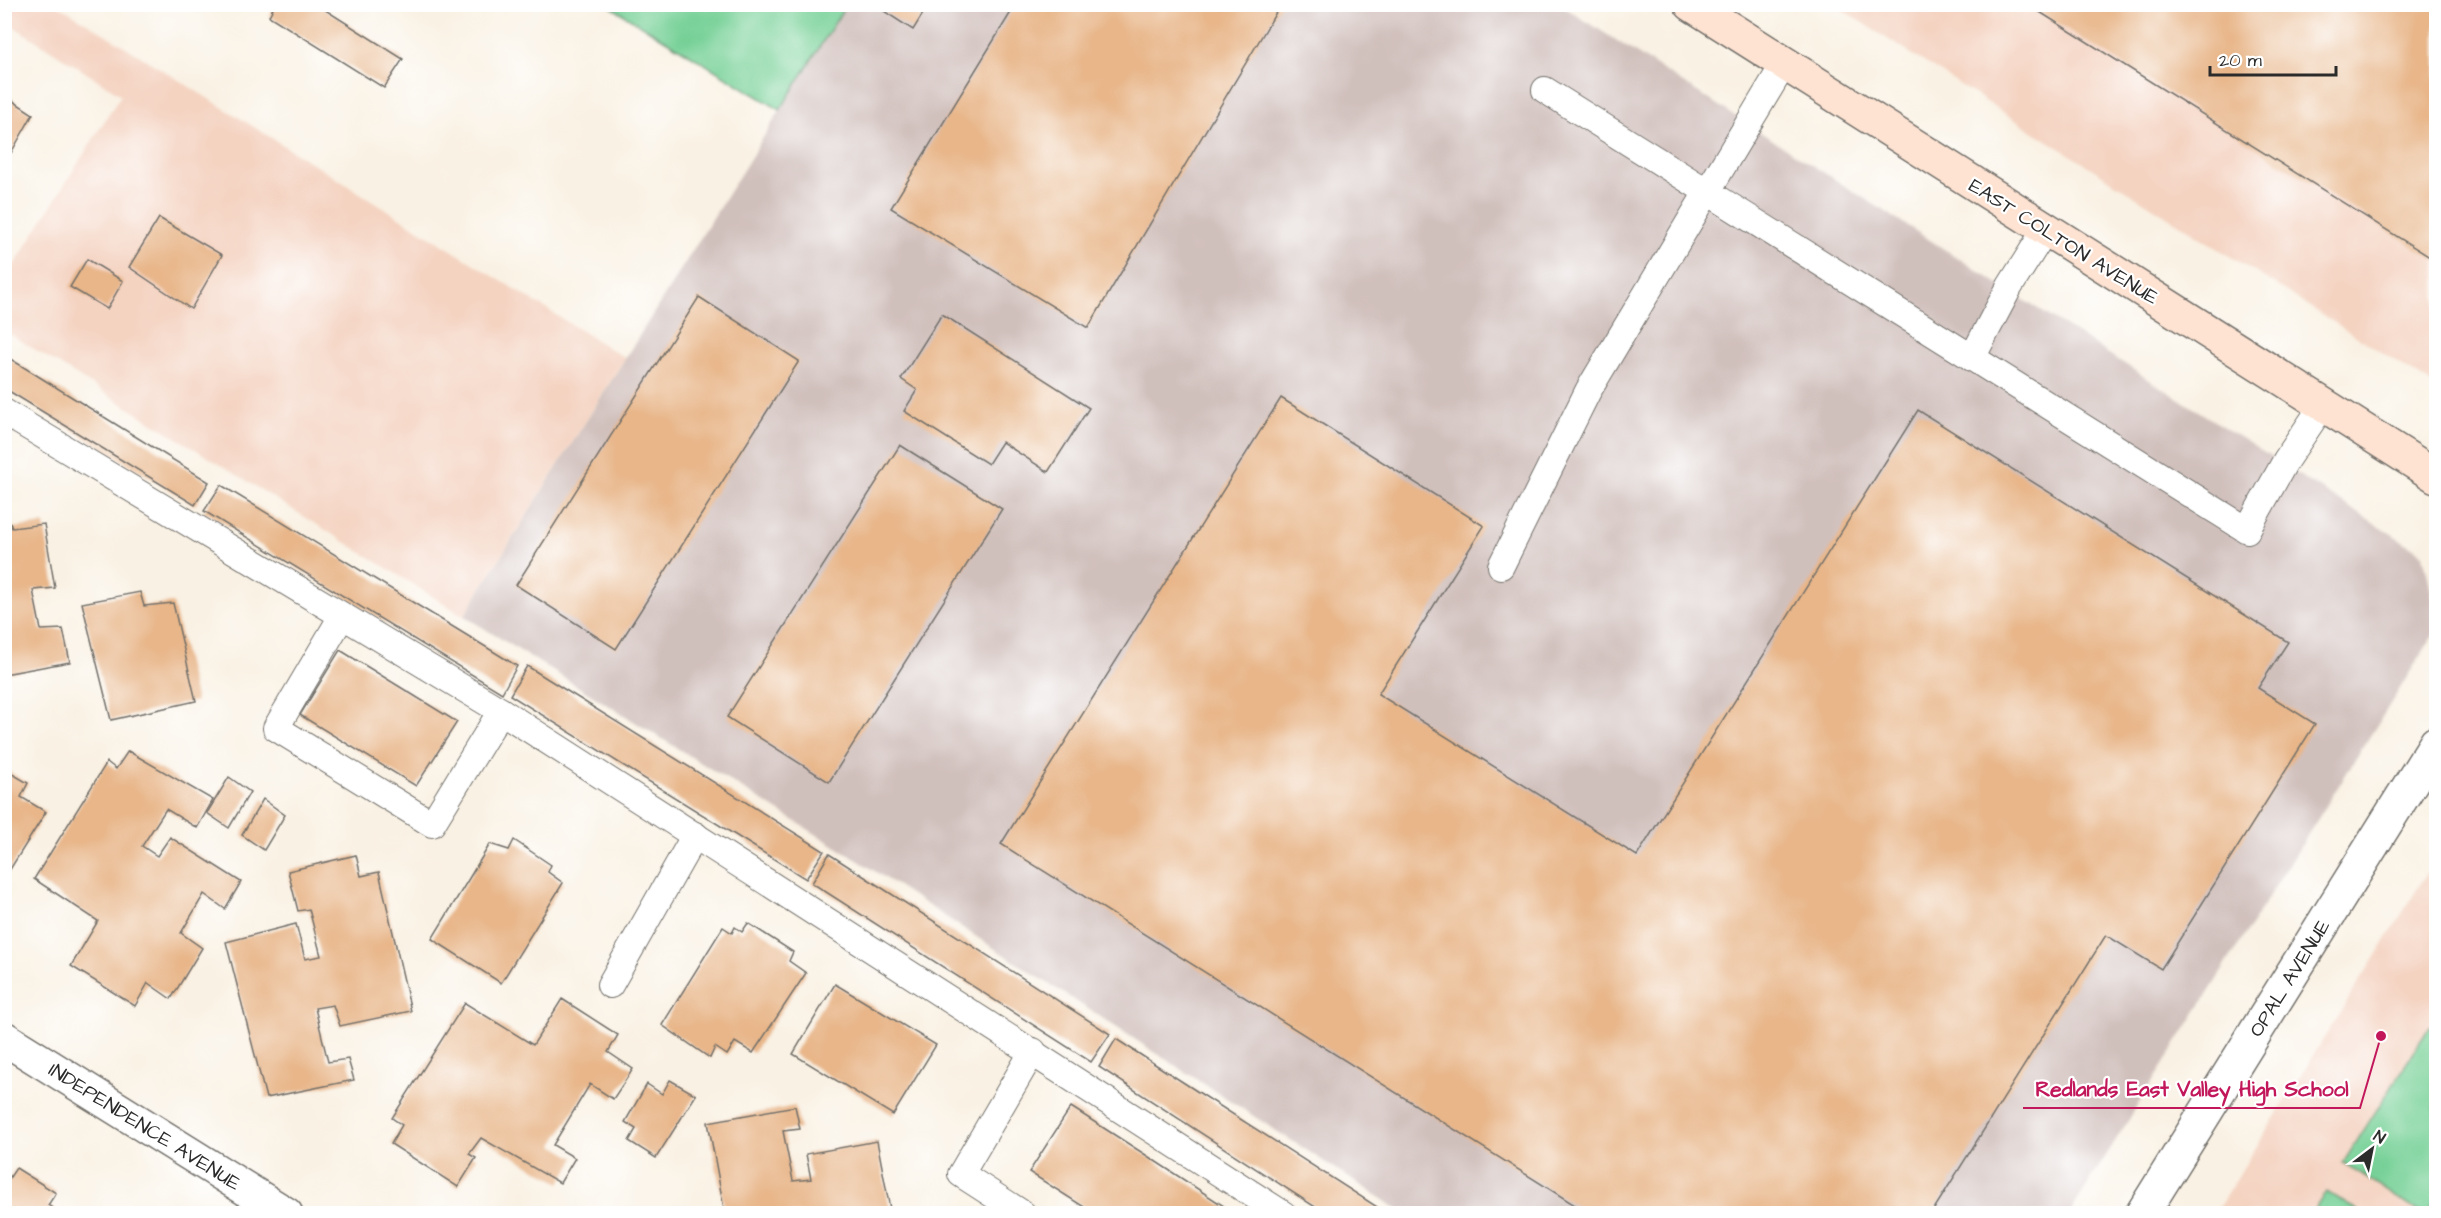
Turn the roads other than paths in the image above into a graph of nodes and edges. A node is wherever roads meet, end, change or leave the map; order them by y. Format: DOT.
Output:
graph roads {
  1 [pos="1691,4"];
  2 [pos="1784,64"];
  3 [pos="1545,90"];
  4 [pos="1708,192"];
  5 [pos="2046,229"];
  6 [pos="1972,358"];
  7 [pos="2323,405"];
  8 [pos="4,412"];
  9 [pos="2436,476"];
  10 [pos="1501,566"];
  11 [pos="342,616"];
  12 [pos="501,711"];
  13 [pos="2436,743"];
  14 [pos="695,835"];
  15 [pos="610,986"];
  16 [pos="4,1038"];
  17 [pos="1033,1052"];
  18 [pos="286,1214"];
  19 [pos="1023,1214"];
  20 [pos="1283,1214"];
  21 [pos="2142,1214"];
  1 -- 2 [label="street, EAST COLTON AVENUE"];
  2 -- 4 [label="lane"];
  2 -- 5 [label="street, EAST COLTON AVENUE"];
  3 -- 4 [label="lane"];
  4 -- 6 [label="lane"];
  4 -- 10 [label="lane"];
  5 -- 6 [label="lane"];
  5 -- 7 [label="street, EAST COLTON AVENUE"];
  6 -- 7 [label="lane"];
  7 -- 9 [label="street, EAST COLTON AVENUE"];
  8 -- 11 [label="lane"];
  11 -- 12 [label="lane"];
  11 -- 12 [label="lane"];
  12 -- 14 [label="lane"];
  13 -- 21 [label="street, OPAL AVENUE"];
  14 -- 15 [label="lane"];
  14 -- 17 [label="lane"];
  16 -- 18 [label="street, INDEPENDENCE AVENUE"];
  17 -- 19 [label="lane"];
  17 -- 20 [label="lane"];
}
